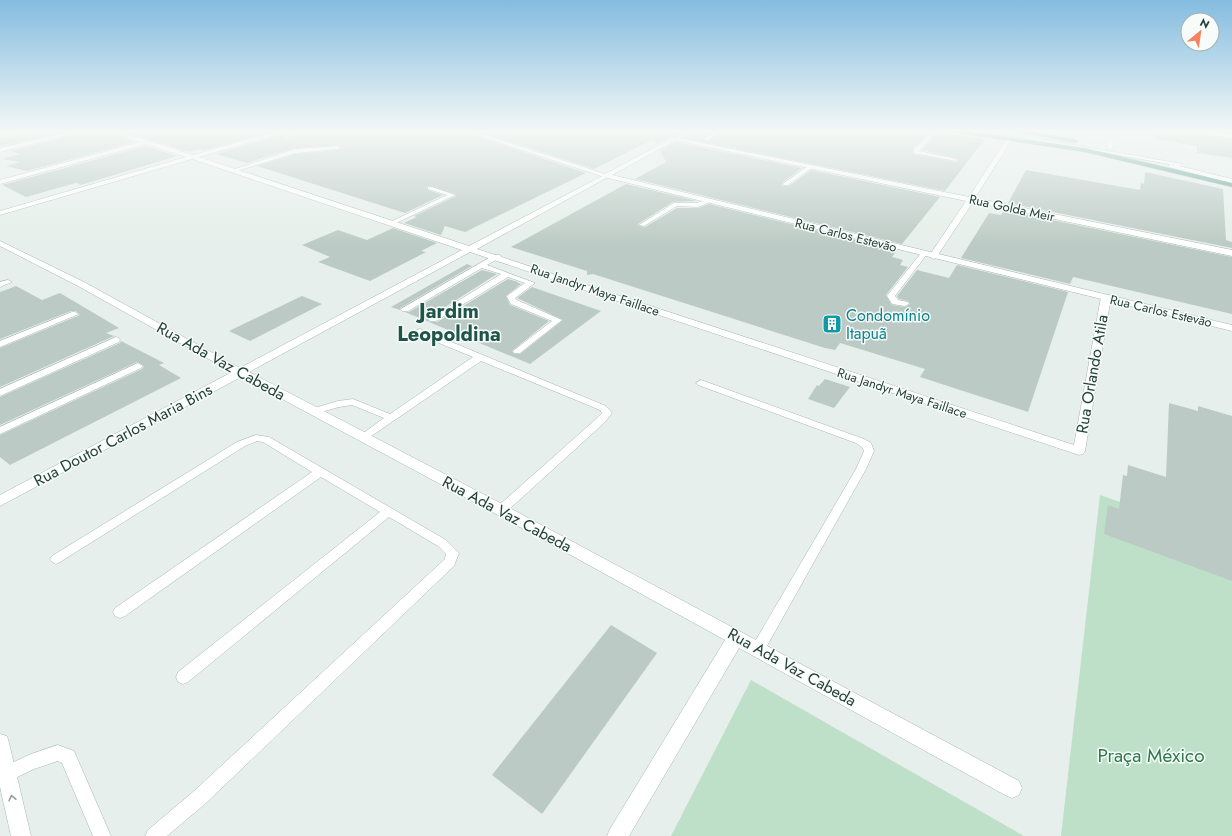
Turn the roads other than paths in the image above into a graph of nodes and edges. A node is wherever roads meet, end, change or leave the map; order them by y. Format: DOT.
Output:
graph roads {
  1 [pos="48,169"];
  2 [pos="154,169"];
  3 [pos="232,169"];
  4 [pos="238,169"];
  5 [pos="584,169"];
  6 [pos="619,169"];
  7 [pos="807,169"];
  8 [pos="820,169"];
  9 [pos="991,169"];
  10 [pos="1168,169"];
  11 [pos="1170,169"];
  12 [pos="1181,169"];
  13 [pos="1202,169"];
  14 [pos="235,170"];
  15 [pos="1177,171"];
  16 [pos="606,176"];
  17 [pos="1232,176"];
  18 [pos="1232,181"];
  19 [pos="0,182"];
  20 [pos="786,184"];
  21 [pos="1232,185"];
  22 [pos="430,188"];
  23 [pos="972,200"];
  24 [pos="708,201"];
  25 [pos="0,214"];
  26 [pos="392,223"];
  27 [pos="642,225"];
  28 [pos="0,243"];
  29 [pos="472,249"];
  30 [pos="1232,253"];
  31 [pos="923,254"];
  32 [pos="934,256"];
  33 [pos="497,257"];
  34 [pos="482,266"];
  35 [pos="507,274"];
  36 [pos="8,282"];
  37 [pos="0,285"];
  38 [pos="1106,297"];
  39 [pos="905,304"];
  40 [pos="405,309"];
  41 [pos="74,314"];
  42 [pos="433,319"];
  43 [pos="1232,328"];
  44 [pos="420,332"];
  45 [pos="116,340"];
  46 [pos="0,344"];
  47 [pos="517,351"];
  48 [pos="480,357"];
  49 [pos="138,366"];
  50 [pos="240,372"];
  51 [pos="701,383"];
  52 [pos="0,392"];
  53 [pos="314,411"];
  54 [pos="392,418"];
  55 [pos="0,431"];
  56 [pos="363,437"];
  57 [pos="1079,451"];
  58 [pos="320,472"];
  59 [pos="0,501"];
  60 [pos="501,510"];
  61 [pos="388,512"];
  62 [pos="56,559"];
  63 [pos="120,612"];
  64 [pos="736,637"];
  65 [pos="758,649"];
  66 [pos="183,677"];
  67 [pos="0,743"];
  68 [pos="7,774"];
  69 [pos="1012,788"];
  70 [pos="21,836"];
  71 [pos="102,836"];
  72 [pos="154,836"];
  73 [pos="617,836"];
  1 -- 19 [label="street"];
  2 -- 25 [label="street"];
  3 -- 14 [label="street, Rua Jandyr Maya Faillace"];
  4 -- 14 [label="lane"];
  5 -- 16 [label="street, Rua Carlos Estevão"];
  6 -- 16 [label="street, Rua Doutor Carlos Maria Bins"];
  7 -- 20 [label="lane"];
  8 -- 23 [label="street, Rua Golda Meir"];
  9 -- 23 [label="street"];
  10 -- 15 [label="main road"];
  11 -- 15 [label="lane"];
  12 -- 18 [label="lane"];
  13 -- 17 [label="main road"];
  14 -- 26 [label="street, Rua Jandyr Maya Faillace"];
  15 -- 21 [label="main road"];
  16 -- 24 [label="street, Rua Carlos Estevão"];
  16 -- 29 [label="street, Rua Doutor Carlos Maria Bins"];
  22 -- 26 [label="lane"];
  23 -- 30 [label="street, Rua Golda Meir"];
  23 -- 32 [label="street"];
  24 -- 27 [label="lane"];
  24 -- 31 [label="street, Rua Carlos Estevão"];
  26 -- 29 [label="street, Rua Jandyr Maya Faillace"];
  28 -- 50 [label="street, Rua Ada Vaz Cabeda"];
  29 -- 33 [label="street, Rua Jandyr Maya Faillace"];
  29 -- 50 [label="street, Rua Doutor Carlos Maria Bins"];
  31 -- 32 [label="street, Rua Carlos Estevão"];
  31 -- 39 [label="lane"];
  32 -- 38 [label="street, Rua Carlos Estevão"];
  33 -- 34 [label="lane"];
  33 -- 57 [label="street, Rua Jandyr Maya Faillace"];
  34 -- 35 [label="lane"];
  34 -- 40 [label="lane"];
  35 -- 42 [label="lane"];
  35 -- 47 [label="lane"];
  36 -- 37 [label="lane"];
  38 -- 43 [label="street, Rua Carlos Estevão"];
  38 -- 57 [label="street, Rua Orlando Atila"];
  41 -- 46 [label="lane"];
  44 -- 48 [label="lane"];
  45 -- 52 [label="lane"];
  48 -- 54 [label="lane"];
  48 -- 60 [label="lane"];
  49 -- 55 [label="lane"];
  50 -- 53 [label="street, Rua Ada Vaz Cabeda"];
  50 -- 59 [label="street, Rua Doutor Carlos Maria Bins"];
  51 -- 65 [label="lane"];
  53 -- 54 [label="lane"];
  53 -- 56 [label="street, Rua Ada Vaz Cabeda"];
  54 -- 56 [label="lane"];
  56 -- 60 [label="street, Rua Ada Vaz Cabeda"];
  58 -- 61 [label="lane"];
  58 -- 62 [label="lane"];
  58 -- 63 [label="lane"];
  60 -- 64 [label="street, Rua Ada Vaz Cabeda"];
  61 -- 66 [label="lane"];
  61 -- 72 [label="lane"];
  64 -- 65 [label="street, Rua Ada Vaz Cabeda"];
  64 -- 73 [label="street"];
  65 -- 69 [label="street, Rua Ada Vaz Cabeda"];
  67 -- 68 [label="street"];
  70 -- 68 [label="street, one-way"];
  68 -- 71 [label="lane"];
}
